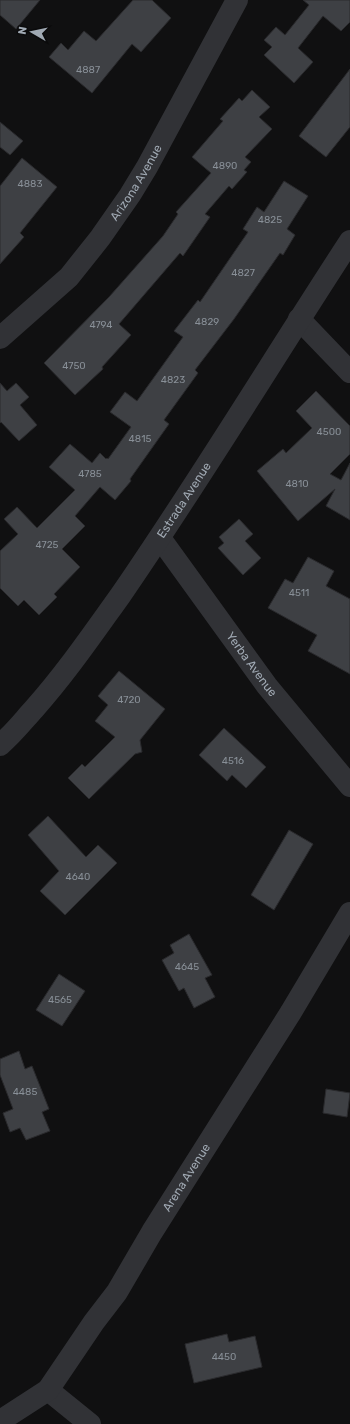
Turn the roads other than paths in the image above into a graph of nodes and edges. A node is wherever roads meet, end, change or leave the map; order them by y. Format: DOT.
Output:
graph roads {
  1 [pos="237,0"];
  2 [pos="350,241"];
  3 [pos="299,319"];
  4 [pos="0,338"];
  5 [pos="350,372"];
  6 [pos="160,538"];
  7 [pos="0,745"];
  8 [pos="350,786"];
  9 [pos="350,914"];
  10 [pos="48,1390"];
  11 [pos="0,1421"];
  12 [pos="90,1424"];
  1 -- 4 [label="street, Arizona Avenue"];
  2 -- 3 [label="street, Estrada Avenue"];
  3 -- 5 [label="street"];
  3 -- 6 [label="street, Estrada Avenue"];
  6 -- 7 [label="street, Estrada Avenue"];
  6 -- 8 [label="street, Yerba Avenue"];
  9 -- 10 [label="street, Arena Avenue"];
  10 -- 11 [label="street, Arena Avenue"];
  10 -- 12 [label="street"];
}
